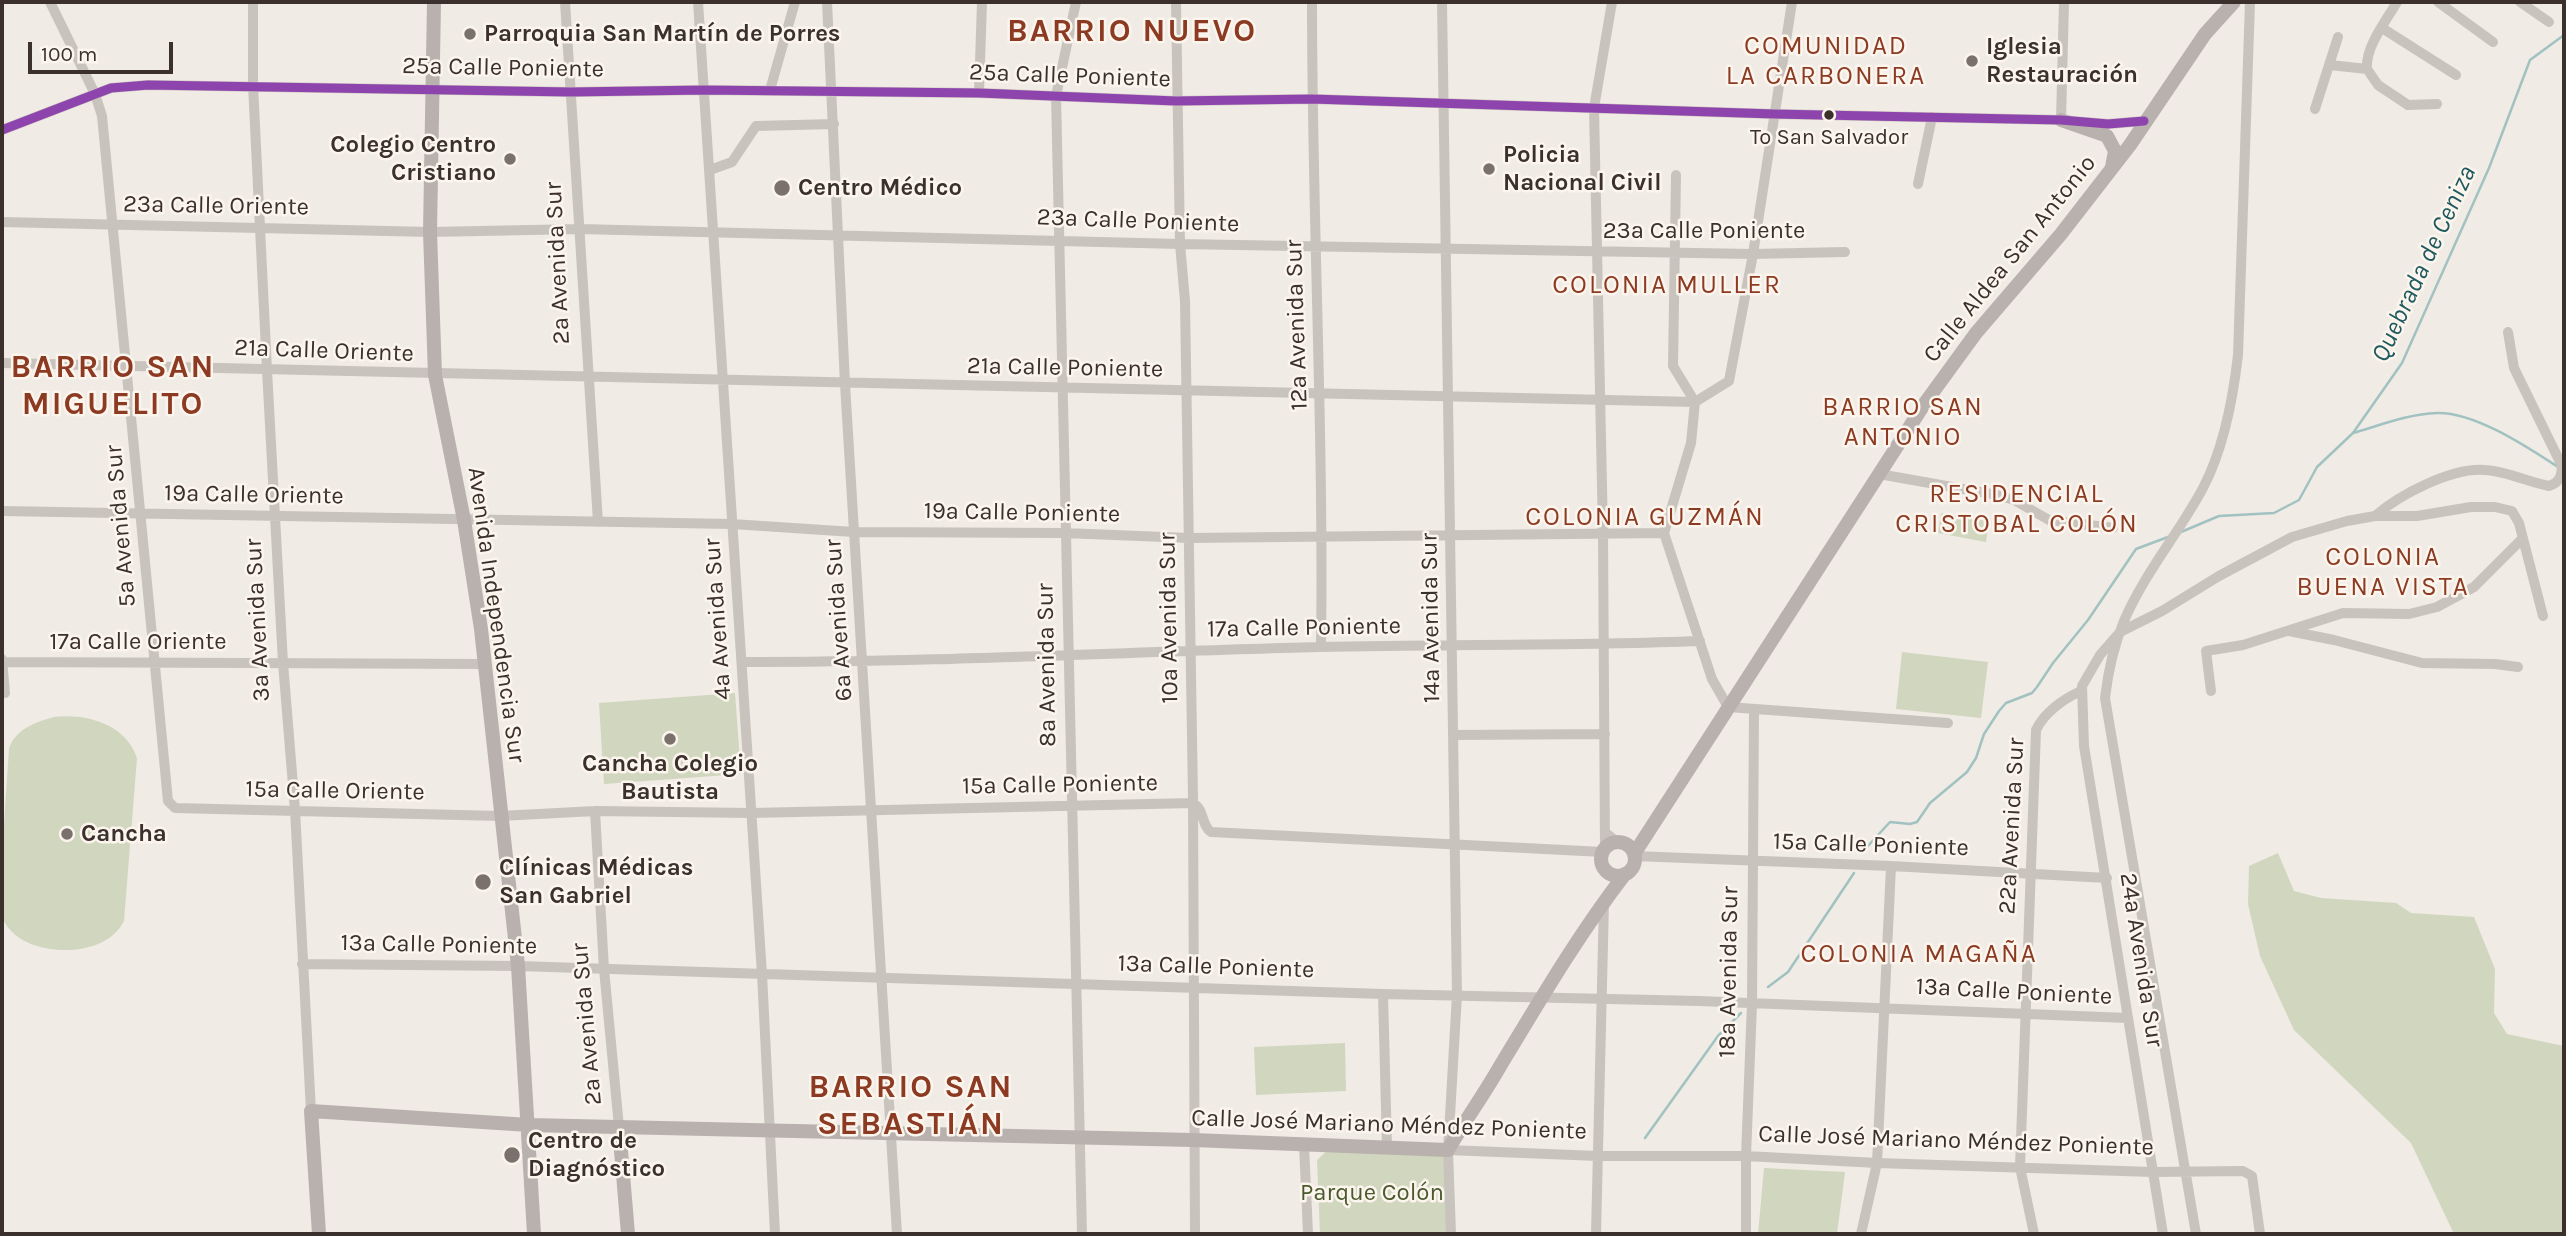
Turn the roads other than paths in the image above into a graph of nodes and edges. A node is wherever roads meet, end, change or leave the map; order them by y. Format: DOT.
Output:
graph roads {
  1 [pos="50,2"];
  2 [pos="253,2"];
  3 [pos="434,2"];
  4 [pos="565,2"];
  5 [pos="698,2"];
  6 [pos="795,2"];
  7 [pos="827,2"];
  8 [pos="982,2"];
  9 [pos="1076,2"];
  10 [pos="1176,2"];
  11 [pos="1312,2"];
  12 [pos="1442,2"];
  13 [pos="1612,2"];
  14 [pos="1792,2"];
  15 [pos="2064,2"];
  16 [pos="2234,2"];
  17 [pos="2250,2"];
  18 [pos="2397,2"];
  19 [pos="2438,2"];
  20 [pos="2519,2"];
  21 [pos="2549,22"];
  22 [pos="2382,28"];
  23 [pos="2338,37"];
  24 [pos="2493,42"];
  25 [pos="2330,65"];
  26 [pos="2367,69"];
  27 [pos="2456,75"];
  28 [pos="253,85"];
  29 [pos="433,88"];
  30 [pos="704,90"];
  31 [pos="770,90"];
  32 [pos="571,92"];
  33 [pos="833,92"];
  34 [pos="979,93"];
  35 [pos="95,94"];
  36 [pos="1056,96"];
  37 [pos="1312,99"];
  38 [pos="1176,101"];
  39 [pos="1444,103"];
  40 [pos="2437,104"];
  41 [pos="1594,108"];
  42 [pos="2315,109"];
  43 [pos="1774,114"];
  44 [pos="1933,117"];
  45 [pos="2061,120"];
  46 [pos="2144,121"];
  47 [pos="834,124"];
  48 [pos="2,130"];
  49 [pos="2112,168"];
  50 [pos="710,170"];
  51 [pos="1676,175"];
  52 [pos="1918,184"];
  53 [pos="2,222"];
  54 [pos="113,225"];
  55 [pos="261,228"];
  56 [pos="580,229"];
  57 [pos="430,232"];
  58 [pos="714,232"];
  59 [pos="838,234"];
  60 [pos="1058,239"];
  61 [pos="1180,244"];
  62 [pos="1315,246"];
  63 [pos="1446,248"];
  64 [pos="1596,252"];
  65 [pos="1846,252"];
  66 [pos="1675,253"];
  67 [pos="1753,254"];
  68 [pos="2508,332"];
  69 [pos="2,363"];
  70 [pos="126,367"];
  71 [pos="267,370"];
  72 [pos="435,375"];
  73 [pos="587,378"];
  74 [pos="723,381"];
  75 [pos="845,384"];
  76 [pos="1062,389"];
  77 [pos="1187,391"];
  78 [pos="1320,394"];
  79 [pos="1449,396"];
  80 [pos="1600,401"];
  81 [pos="1695,402"];
  82 [pos="1879,474"];
  83 [pos="2,511"];
  84 [pos="141,513"];
  85 [pos="275,516"];
  86 [pos="2375,516"];
  87 [pos="464,520"];
  88 [pos="598,522"];
  89 [pos="732,524"];
  90 [pos="2113,528"];
  91 [pos="854,532"];
  92 [pos="1064,533"];
  93 [pos="1603,533"];
  94 [pos="1664,533"];
  95 [pos="1451,535"];
  96 [pos="1322,536"];
  97 [pos="1189,538"];
  98 [pos="2523,538"];
  99 [pos="2543,616"];
  100 [pos="2287,631"];
  101 [pos="2120,632"];
  102 [pos="1700,641"];
  103 [pos="1602,645"];
  104 [pos="1452,646"];
  105 [pos="1321,647"];
  106 [pos="1191,652"];
  107 [pos="1067,654"];
  108 [pos="2,661"];
  109 [pos="864,662"];
  110 [pos="154,663"];
  111 [pos="283,663"];
  112 [pos="742,663"];
  113 [pos="484,664"];
  114 [pos="2518,667"];
  115 [pos="2081,691"];
  116 [pos="2211,691"];
  117 [pos="5,693"];
  118 [pos="1728,707"];
  119 [pos="1754,710"];
  120 [pos="1948,723"];
  121 [pos="1605,734"];
  122 [pos="1453,735"];
  123 [pos="1194,803"];
  124 [pos="170,806"];
  125 [pos="1071,806"];
  126 [pos="295,810"];
  127 [pos="595,810"];
  128 [pos="872,810"];
  129 [pos="752,813"];
  130 [pos="500,816"];
  131 [pos="1455,845"];
  132 [pos="1616,850"];
  133 [pos="1752,862"];
  134 [pos="1891,866"];
  135 [pos="1625,874"];
  136 [pos="2030,874"];
  137 [pos="2107,878"];
  138 [pos="1604,902"];
  139 [pos="302,964"];
  140 [pos="518,966"];
  141 [pos="604,969"];
  142 [pos="762,974"];
  143 [pos="881,978"];
  144 [pos="1076,983"];
  145 [pos="1193,987"];
  146 [pos="1383,994"];
  147 [pos="1457,995"];
  148 [pos="1540,998"];
  149 [pos="1602,998"];
  150 [pos="1752,1004"];
  151 [pos="1886,1007"];
  152 [pos="2025,1015"];
  153 [pos="2128,1018"];
  154 [pos="311,1111"];
  155 [pos="528,1125"];
  156 [pos="619,1127"];
  157 [pos="770,1131"];
  158 [pos="891,1134"];
  159 [pos="1079,1138"];
  160 [pos="1193,1140"];
  161 [pos="1304,1145"];
  162 [pos="1387,1147"];
  163 [pos="1448,1150"];
  164 [pos="1598,1156"];
  165 [pos="1746,1156"];
  166 [pos="1877,1163"];
  167 [pos="2020,1167"];
  168 [pos="2153,1172"];
  169 [pos="2185,1172"];
  170 [pos="319,1234"];
  171 [pos="534,1234"];
  172 [pos="628,1234"];
  173 [pos="775,1234"];
  174 [pos="897,1234"];
  175 [pos="1082,1234"];
  176 [pos="1195,1234"];
  177 [pos="1308,1234"];
  178 [pos="1451,1234"];
  179 [pos="1596,1234"];
  180 [pos="1746,1234"];
  181 [pos="1861,1234"];
  182 [pos="2034,1234"];
  183 [pos="2163,1234"];
  184 [pos="2196,1234"];
  185 [pos="2260,1234"];
  1 -- 35 [label="street, 5a Avenida Sur"];
  2 -- 28 [label="street, 3a Avenida Sur"];
  3 -- 29 [label="main road, Avenida Independencia Sur"];
  4 -- 32 [label="street, 2a Avenida Sur"];
  5 -- 30 [label="street, 4a Avenida Sur"];
  6 -- 31 [label="street"];
  7 -- 33 [label="street, 6a Avenida Sur"];
  8 -- 34 [label="street"];
  9 -- 36 [label="street, 8a Avenida Sur"];
  10 -- 38 [label="street, 10a Avenida Sur"];
  11 -- 37 [label="street, 12a Avenida Sur"];
  12 -- 39 [label="street, 14a Avenida Sur"];
  13 -- 41 [label="street"];
  14 -- 43 [label="street"];
  15 -- 45 [label="street"];
  16 -- 46 [label="main road, Calle Aldea San Antonio"];
  17 -- 101 [label="street"];
  18 -- 22 [label="street"];
  19 -- 24 [label="street"];
  20 -- 21 [label="street"];
  22 -- 26 [label="street"];
  22 -- 27 [label="street"];
  23 -- 25 [label="street"];
  25 -- 26 [label="street"];
  25 -- 42 [label="street"];
  26 -- 40 [label="street"];
  28 -- 29 [label="street, 25a Calle Poniente"];
  28 -- 35 [label="street, 25a Calle Poniente"];
  28 -- 55 [label="street, 3a Avenida Sur"];
  29 -- 32 [label="street, 25a Calle Poniente"];
  29 -- 57 [label="main road, Avenida Independencia Sur"];
  30 -- 31 [label="street, 25a Calle Poniente"];
  30 -- 32 [label="street, 25a Calle Poniente"];
  30 -- 50 [label="street, 4a Avenida Sur"];
  31 -- 33 [label="street, 25a Calle Poniente"];
  32 -- 56 [label="street, 2a Avenida Sur"];
  33 -- 34 [label="street, 25a Calle Poniente"];
  33 -- 47 [label="street, 6a Avenida Sur"];
  34 -- 36 [label="street, 25a Calle Poniente"];
  35 -- 48 [label="street, 25a Calle Poniente"];
  35 -- 54 [label="street, 5a Avenida Sur"];
  36 -- 38 [label="street, 25a Calle Poniente"];
  36 -- 60 [label="street, 8a Avenida Sur"];
  37 -- 38 [label="street, 25a Calle Poniente"];
  37 -- 39 [label="street, 25a Calle Poniente"];
  37 -- 62 [label="street, 12a Avenida Sur"];
  38 -- 61 [label="street, 10a Avenida Sur"];
  39 -- 41 [label="street, 25a Calle Poniente"];
  39 -- 63 [label="street, 14a Avenida Sur"];
  41 -- 43 [label="street, 25a Calle Poniente"];
  41 -- 64 [label="street"];
  43 -- 44 [label="street, 25a Calle Poniente"];
  43 -- 67 [label="street"];
  44 -- 45 [label="street, 25a Calle Poniente"];
  44 -- 52 [label="street"];
  45 -- 46 [label="street, 25a Calle Poniente"];
  45 -- 49 [label="main road"];
  46 -- 49 [label="main road, Calle Aldea San Antonio"];
  47 -- 50 [label="street"];
  47 -- 59 [label="street, 6a Avenida Sur"];
  49 -- 82 [label="main road, Calle Aldea San Antonio"];
  50 -- 58 [label="street, 4a Avenida Sur"];
  51 -- 66 [label="street"];
  53 -- 54 [label="street, 23a Calle Oriente"];
  54 -- 55 [label="street, 23a Calle Oriente"];
  54 -- 70 [label="street, 5a Avenida Sur"];
  55 -- 57 [label="street, 23a Calle Oriente"];
  55 -- 71 [label="street, 3a Avenida Sur"];
  56 -- 57 [label="street, 23a Calle Poniente"];
  56 -- 58 [label="street, 23a Calle Poniente"];
  56 -- 73 [label="street, 2a Avenida Sur"];
  57 -- 72 [label="main road, Avenida Independencia Sur"];
  58 -- 59 [label="street, 23a Calle Poniente"];
  58 -- 74 [label="street, 4a Avenida Sur"];
  59 -- 60 [label="street, 23a Calle Poniente"];
  59 -- 75 [label="street, 6a Avenida Sur"];
  60 -- 61 [label="street, 23a Calle Poniente"];
  60 -- 76 [label="street, 8a Avenida Sur"];
  61 -- 62 [label="street, 23a Calle Poniente"];
  61 -- 77 [label="street, 10a Avenida Sur"];
  62 -- 63 [label="street, 23a Calle Poniente"];
  62 -- 78 [label="street, 12a Avenida Sur"];
  63 -- 64 [label="street, 23a Calle Poniente"];
  63 -- 79 [label="street, 14a Avenida Sur"];
  64 -- 66 [label="street, 23a Calle Poniente"];
  64 -- 80 [label="street"];
  65 -- 67 [label="street, 23a Calle Poniente"];
  66 -- 67 [label="street, 23a Calle Poniente"];
  66 -- 81 [label="street"];
  67 -- 81 [label="street"];
  68 -- 86 [label="street"];
  69 -- 70 [label="street, 21a Calle Oriente"];
  70 -- 71 [label="street, 21a Calle Oriente"];
  70 -- 84 [label="street, 5a Avenida Sur"];
  71 -- 72 [label="street, 21a Calle Oriente"];
  71 -- 85 [label="street, 3a Avenida Sur"];
  72 -- 73 [label="street, 21a Calle Poniente"];
  72 -- 87 [label="main road, Avenida Independencia Sur"];
  73 -- 74 [label="street, 21a Calle Poniente"];
  73 -- 88 [label="street, 2a Avenida Sur"];
  74 -- 75 [label="street, 21a Calle Poniente"];
  74 -- 89 [label="street, 4a Avenida Sur"];
  75 -- 76 [label="street, 21a Calle Poniente"];
  75 -- 91 [label="street, 6a Avenida Sur"];
  76 -- 77 [label="street, 21a Calle Poniente"];
  76 -- 92 [label="street, 8a Avenida Sur"];
  77 -- 78 [label="street, 21a Calle Poniente"];
  77 -- 97 [label="street, 10a Avenida Sur"];
  78 -- 79 [label="street, 21a Calle Poniente"];
  78 -- 96 [label="street, 12a Avenida Sur"];
  79 -- 80 [label="street, 21a Calle Poniente"];
  79 -- 95 [label="street, 14a Avenida Sur"];
  80 -- 81 [label="street, 21a Calle Poniente"];
  80 -- 93 [label="street"];
  81 -- 94 [label="street"];
  82 -- 90 [label="street"];
  82 -- 118 [label="main road, Calle Aldea San Antonio"];
  83 -- 84 [label="street, 19a Calle Oriente"];
  84 -- 85 [label="street, 19a Calle Oriente"];
  84 -- 110 [label="street, 5a Avenida Sur"];
  85 -- 87 [label="street, 19a Calle Oriente"];
  85 -- 111 [label="street, 3a Avenida Sur"];
  86 -- 98 [label="street"];
  86 -- 101 [label="street"];
  87 -- 88 [label="street, 19a Calle Poniente"];
  87 -- 113 [label="main road, Avenida Independencia Sur"];
  88 -- 89 [label="street, 19a Calle Poniente"];
  89 -- 91 [label="street, 19a Calle Poniente"];
  89 -- 112 [label="street, 4a Avenida Sur"];
  91 -- 92 [label="street, 19a Calle Poniente"];
  91 -- 109 [label="street, 6a Avenida Sur"];
  92 -- 97 [label="street, 19a Calle Poniente"];
  92 -- 107 [label="street, 8a Avenida Sur"];
  93 -- 94 [label="street, 19a Calle Poniente"];
  93 -- 95 [label="street, 19a Calle Poniente"];
  93 -- 103 [label="street"];
  94 -- 102 [label="street"];
  95 -- 96 [label="street, 19a Calle Poniente"];
  95 -- 104 [label="street, 14a Avenida Sur"];
  96 -- 97 [label="street, 19a Calle Poniente"];
  96 -- 105 [label="street, 12a Avenida Sur"];
  97 -- 106 [label="street, 10a Avenida Sur"];
  98 -- 99 [label="street"];
  98 -- 100 [label="street"];
  100 -- 114 [label="street"];
  100 -- 116 [label="street"];
  101 -- 115 [label="street"];
  101 -- 169 [label="street"];
  102 -- 103 [label="street, 17a Calle Poniente"];
  102 -- 118 [label="street"];
  103 -- 104 [label="street, 17a Calle Poniente"];
  103 -- 121 [label="street"];
  104 -- 105 [label="street, 17a Calle Poniente"];
  104 -- 122 [label="street, 14a Avenida Sur"];
  105 -- 106 [label="street, 17a Calle Poniente"];
  106 -- 107 [label="street, 17a Calle Poniente"];
  106 -- 123 [label="street, 10a Avenida Sur"];
  107 -- 109 [label="street, 17a Calle Poniente"];
  107 -- 125 [label="street, 8a Avenida Sur"];
  108 -- 110 [label="street, 17a Calle Oriente"];
  108 -- 117 [label="street"];
  109 -- 112 [label="street, 17a Calle Poniente"];
  109 -- 128 [label="street, 6a Avenida Sur"];
  110 -- 111 [label="street, 17a Calle Oriente"];
  110 -- 124 [label="street, 5a Avenida Sur"];
  111 -- 113 [label="street, 17a Calle Oriente"];
  111 -- 126 [label="street, 3a Avenida Sur"];
  112 -- 129 [label="street, 4a Avenida Sur"];
  113 -- 130 [label="main road, Avenida Independencia Sur"];
  115 -- 136 [label="street, 22a Avenida Sur"];
  115 -- 137 [label="street, 24a Avenida Sur"];
  118 -- 119 [label="street"];
  118 -- 132 [label="main road, Calle Aldea San Antonio"];
  119 -- 120 [label="street"];
  119 -- 133 [label="street, 18a Avenida Sur"];
  121 -- 122 [label="street"];
  121 -- 132 [label="street"];
  122 -- 131 [label="street, 14a Avenida Sur"];
  123 -- 125 [label="street, 15a Calle Poniente"];
  123 -- 131 [label="street, 15a Calle Poniente"];
  123 -- 145 [label="street, 10a Avenida Sur"];
  124 -- 126 [label="street, 15a Calle Oriente"];
  125 -- 128 [label="street, 15a Calle Poniente"];
  125 -- 144 [label="street, 8a Avenida Sur"];
  126 -- 130 [label="street, 15a Calle Oriente"];
  126 -- 139 [label="street, 3a Avenida Sur"];
  127 -- 129 [label="street, 15a Calle Poniente"];
  127 -- 130 [label="street, 15a Calle Poniente"];
  127 -- 141 [label="street, 2a Avenida Sur"];
  128 -- 129 [label="street, 15a Calle Poniente"];
  128 -- 143 [label="street, 6a Avenida Sur"];
  129 -- 142 [label="street, 4a Avenida Sur"];
  130 -- 140 [label="main road, Avenida Independencia Sur"];
  131 -- 132 [label="street, 15a Calle Poniente"];
  131 -- 147 [label="street, 14a Avenida Sur"];
  132 -- 133 [label="street, 15a Calle Poniente"];
  132 -- 135 [label="main road, Calle Aldea San Antonio"];
  132 -- 135 [label="main road"];
  132 -- 138 [label="main road"];
  133 -- 134 [label="street, 15a Calle Poniente"];
  133 -- 150 [label="street, 18a Avenida Sur"];
  134 -- 136 [label="street, 15a Calle Poniente"];
  134 -- 151 [label="street"];
  135 -- 138 [label="main road"];
  136 -- 137 [label="street, 15a Calle Poniente"];
  136 -- 152 [label="street, 22a Avenida Sur"];
  137 -- 153 [label="street, 24a Avenida Sur"];
  138 -- 148 [label="main road"];
  138 -- 149 [label="street"];
  139 -- 140 [label="street, 13a Calle Poniente"];
  139 -- 154 [label="street, 3a Avenida Sur"];
  140 -- 141 [label="street, 13a Calle Poniente"];
  140 -- 155 [label="main road, Avenida Independencia Sur"];
  141 -- 142 [label="street, 13a Calle Poniente"];
  141 -- 156 [label="street, 2a Avenida Sur"];
  142 -- 143 [label="street, 13a Calle Poniente"];
  142 -- 157 [label="street, 4a Avenida Sur"];
  143 -- 144 [label="street, 13a Calle Poniente"];
  143 -- 158 [label="street, 6a Avenida Sur"];
  144 -- 145 [label="street, 13a Calle Poniente"];
  144 -- 159 [label="street, 8a Avenida Sur"];
  145 -- 146 [label="street, 13a Calle Poniente"];
  145 -- 160 [label="street, 10a Avenida Sur"];
  146 -- 147 [label="street, 13a Calle Poniente"];
  146 -- 162 [label="street"];
  147 -- 148 [label="street, 13a Calle Poniente"];
  147 -- 163 [label="street, 14a Avenida Sur"];
  148 -- 149 [label="street, 13a Calle Poniente"];
  148 -- 163 [label="main road"];
  149 -- 150 [label="street, 13a Calle Poniente"];
  149 -- 164 [label="street"];
  150 -- 151 [label="street, 13a Calle Poniente"];
  150 -- 165 [label="street, 18a Avenida Sur"];
  151 -- 152 [label="street, 13a Calle Poniente"];
  151 -- 166 [label="street"];
  152 -- 153 [label="street, 13a Calle Poniente"];
  152 -- 167 [label="street, 22a Avenida Sur"];
  153 -- 168 [label="street, 24a Avenida Sur"];
  154 -- 155 [label="main road, Calle José Mariano Méndez Poniente"];
  154 -- 170 [label="main road, 3a Avenida Sur"];
  155 -- 156 [label="main road, Calle José Mariano Méndez Poniente"];
  155 -- 171 [label="main road, Avenida Independencia Sur"];
  156 -- 157 [label="main road, Calle José Mariano Méndez Poniente"];
  156 -- 172 [label="main road, 2a Avenida Sur"];
  157 -- 158 [label="main road, Calle José Mariano Méndez Poniente"];
  157 -- 173 [label="street, 4a Avenida Sur"];
  158 -- 159 [label="main road, Calle José Mariano Méndez Poniente"];
  158 -- 174 [label="street, 6a Avenida Sur"];
  159 -- 160 [label="main road, Calle José Mariano Méndez Poniente"];
  159 -- 175 [label="street, 8a Avenida Sur"];
  160 -- 161 [label="main road, Calle José Mariano Méndez Poniente"];
  160 -- 176 [label="street, 10a Avenida Sur"];
  161 -- 162 [label="main road, Calle José Mariano Méndez Poniente"];
  161 -- 177 [label="street"];
  162 -- 163 [label="main road, Calle José Mariano Méndez Poniente"];
  163 -- 164 [label="street, Calle José Mariano Méndez Poniente"];
  163 -- 178 [label="street, 14a Avenida Sur"];
  164 -- 165 [label="street, Calle José Mariano Méndez Poniente"];
  164 -- 179 [label="street"];
  165 -- 166 [label="street, Calle José Mariano Méndez Poniente"];
  165 -- 180 [label="street, 18a Avenida Sur"];
  166 -- 167 [label="street, Calle José Mariano Méndez Poniente"];
  166 -- 181 [label="street"];
  167 -- 168 [label="street, Calle José Mariano Méndez Poniente"];
  167 -- 182 [label="street, 22a Avenida Sur"];
  168 -- 169 [label="street, Calle José Mariano Méndez Poniente"];
  168 -- 183 [label="street, 24a Avenida Sur"];
  169 -- 184 [label="street"];
  169 -- 185 [label="street, Calle José Mariano Méndez Poniente"];
}
